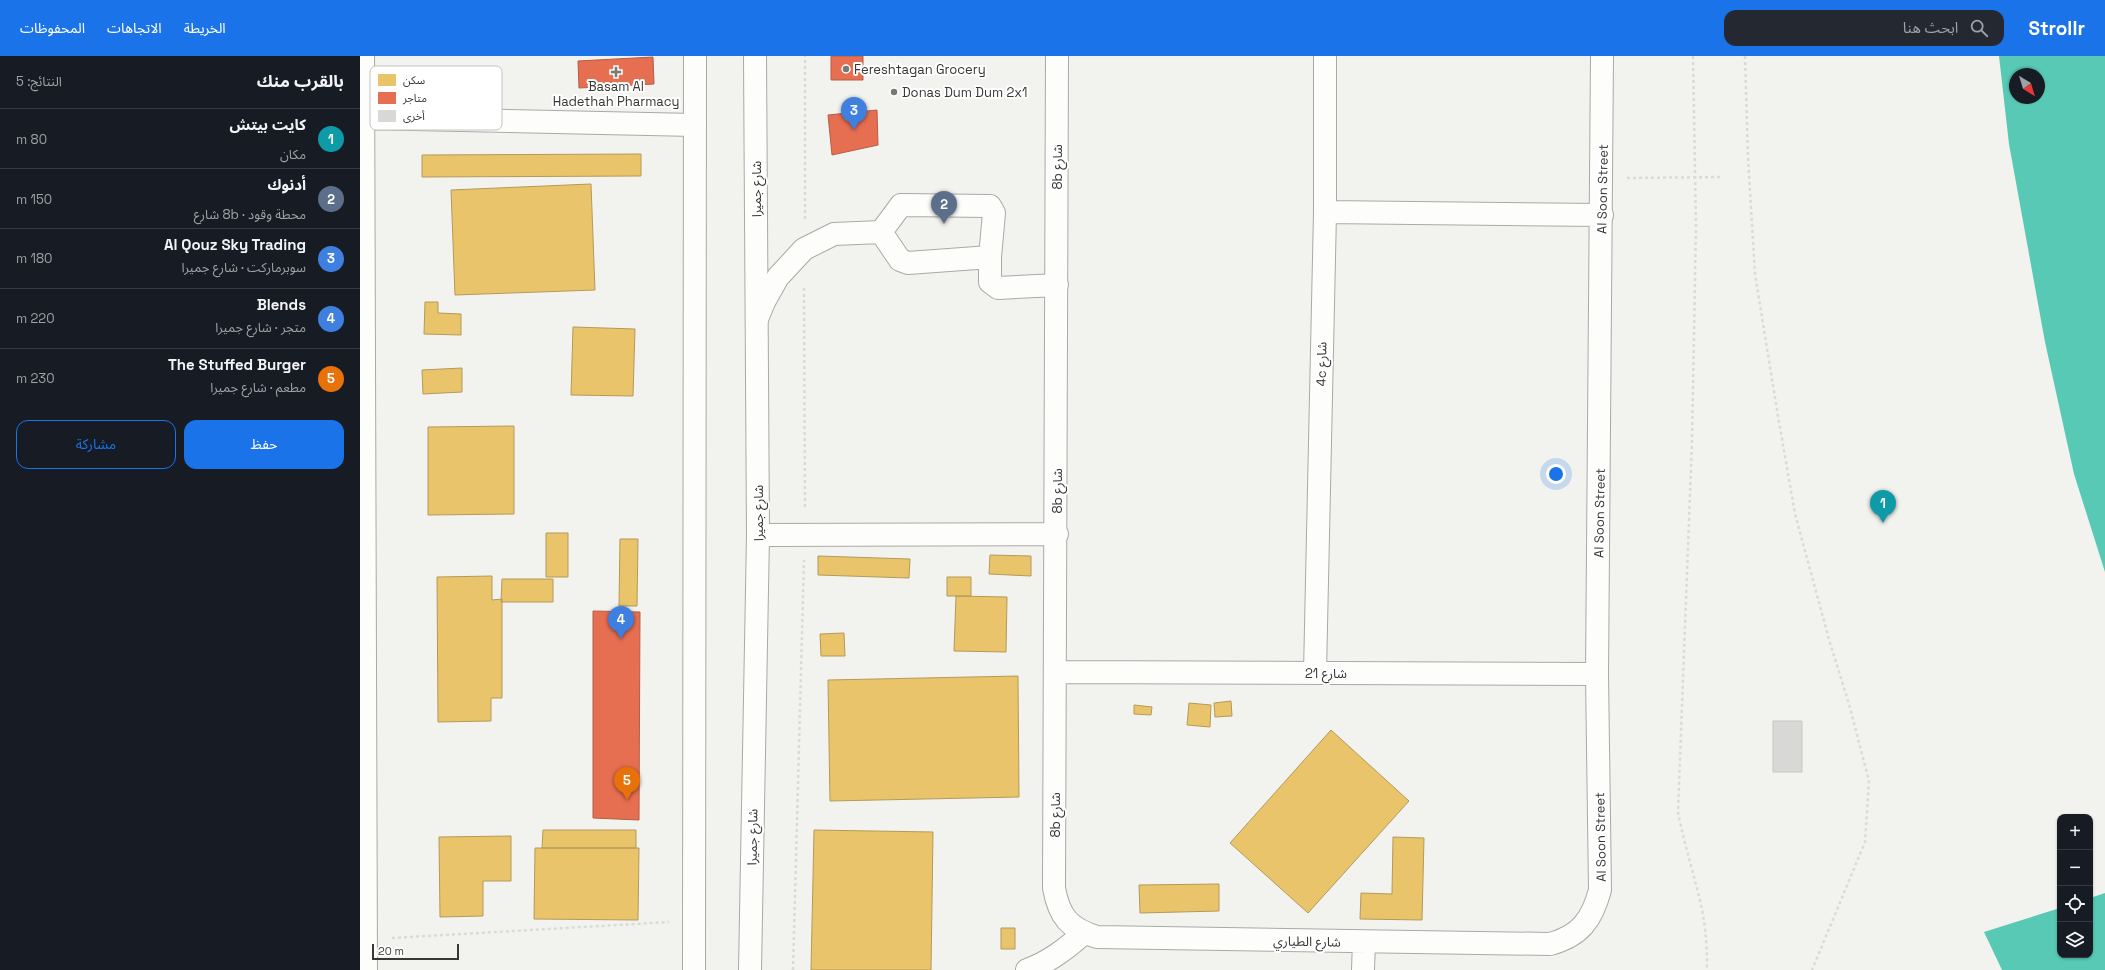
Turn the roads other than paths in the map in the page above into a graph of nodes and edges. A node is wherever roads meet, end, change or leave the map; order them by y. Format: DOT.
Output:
graph roads {
  1 [pos="363,56"];
  2 [pos="694,56"];
  3 [pos="755,56"];
  4 [pos="1057,56"];
  5 [pos="1325,56"];
  6 [pos="1602,56"];
  7 [pos="363,118"];
  8 [pos="370,118"];
  9 [pos="502,121"];
  10 [pos="695,125"];
  11 [pos="1325,212"];
  12 [pos="1602,215"];
  13 [pos="881,232"];
  14 [pos="990,257"];
  15 [pos="1057,285"];
  16 [pos="757,319"];
  17 [pos="1057,534"];
  18 [pos="758,535"];
  19 [pos="1055,672"];
  20 [pos="1315,672"];
  21 [pos="1597,674"];
  22 [pos="1076,928"];
  23 [pos="1364,942"];
  24 [pos="1550,944"];
  25 [pos="366,970"];
  26 [pos="694,970"];
  27 [pos="750,970"];
  28 [pos="1027,970"];
  29 [pos="1363,970"];
  1 -- 7 [label="street"];
  2 -- 10 [label="street"];
  3 -- 16 [label="street, شارع جميرا"];
  4 -- 15 [label="street, 8b شارع"];
  5 -- 11 [label="street, 4c شارع"];
  6 -- 12 [label="street, Al Soon Street"];
  7 -- 8 [label="street"];
  7 -- 25 [label="street"];
  9 -- 10 [label="street"];
  10 -- 26 [label="street"];
  11 -- 12 [label="street"];
  11 -- 20 [label="street, 4c شارع"];
  12 -- 21 [label="street, Al Soon Street"];
  13 -- 14 [label="street"];
  13 -- 14 [label="street"];
  13 -- 16 [label="street"];
  14 -- 15 [label="street"];
  15 -- 17 [label="street, 8b شارع"];
  16 -- 18 [label="street, شارع جميرا"];
  17 -- 18 [label="street"];
  17 -- 19 [label="street, 8b شارع"];
  18 -- 27 [label="street, شارع جميرا"];
  19 -- 20 [label="street, شارع 21"];
  19 -- 22 [label="street, 8b شارع"];
  20 -- 21 [label="street, شارع 21"];
  21 -- 24 [label="street, Al Soon Street"];
  22 -- 23 [label="street, شارع الطياري"];
  22 -- 28 [label="street"];
  23 -- 24 [label="street, شارع الطياري"];
  23 -- 29 [label="street"];
}
